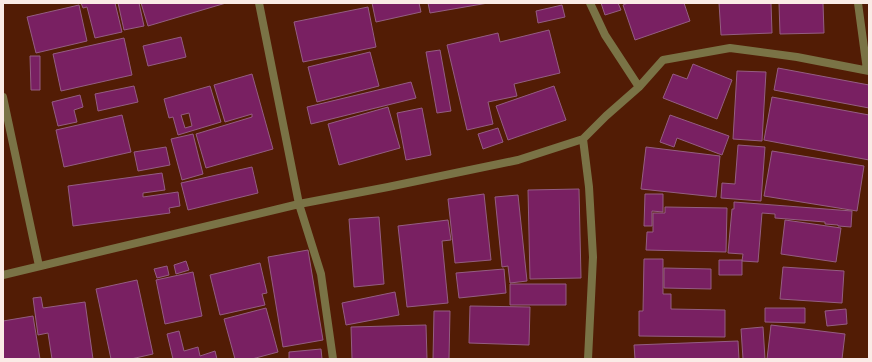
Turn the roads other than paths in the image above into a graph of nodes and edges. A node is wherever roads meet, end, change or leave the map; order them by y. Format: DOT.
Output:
graph roads {
  1 [pos="259,3"];
  2 [pos="590,3"];
  3 [pos="858,3"];
  4 [pos="868,71"];
  5 [pos="639,87"];
  6 [pos="3,97"];
  7 [pos="583,139"];
  8 [pos="299,204"];
  9 [pos="39,266"];
  10 [pos="3,275"];
  11 [pos="333,359"];
  12 [pos="588,359"];
  1 -- 8 [label="street"];
  2 -- 5 [label="street"];
  3 -- 4 [label="street"];
  4 -- 5 [label="street"];
  5 -- 7 [label="street"];
  6 -- 9 [label="street"];
  7 -- 8 [label="street"];
  7 -- 12 [label="street"];
  8 -- 9 [label="street"];
  8 -- 11 [label="street"];
  9 -- 10 [label="street"];
}
